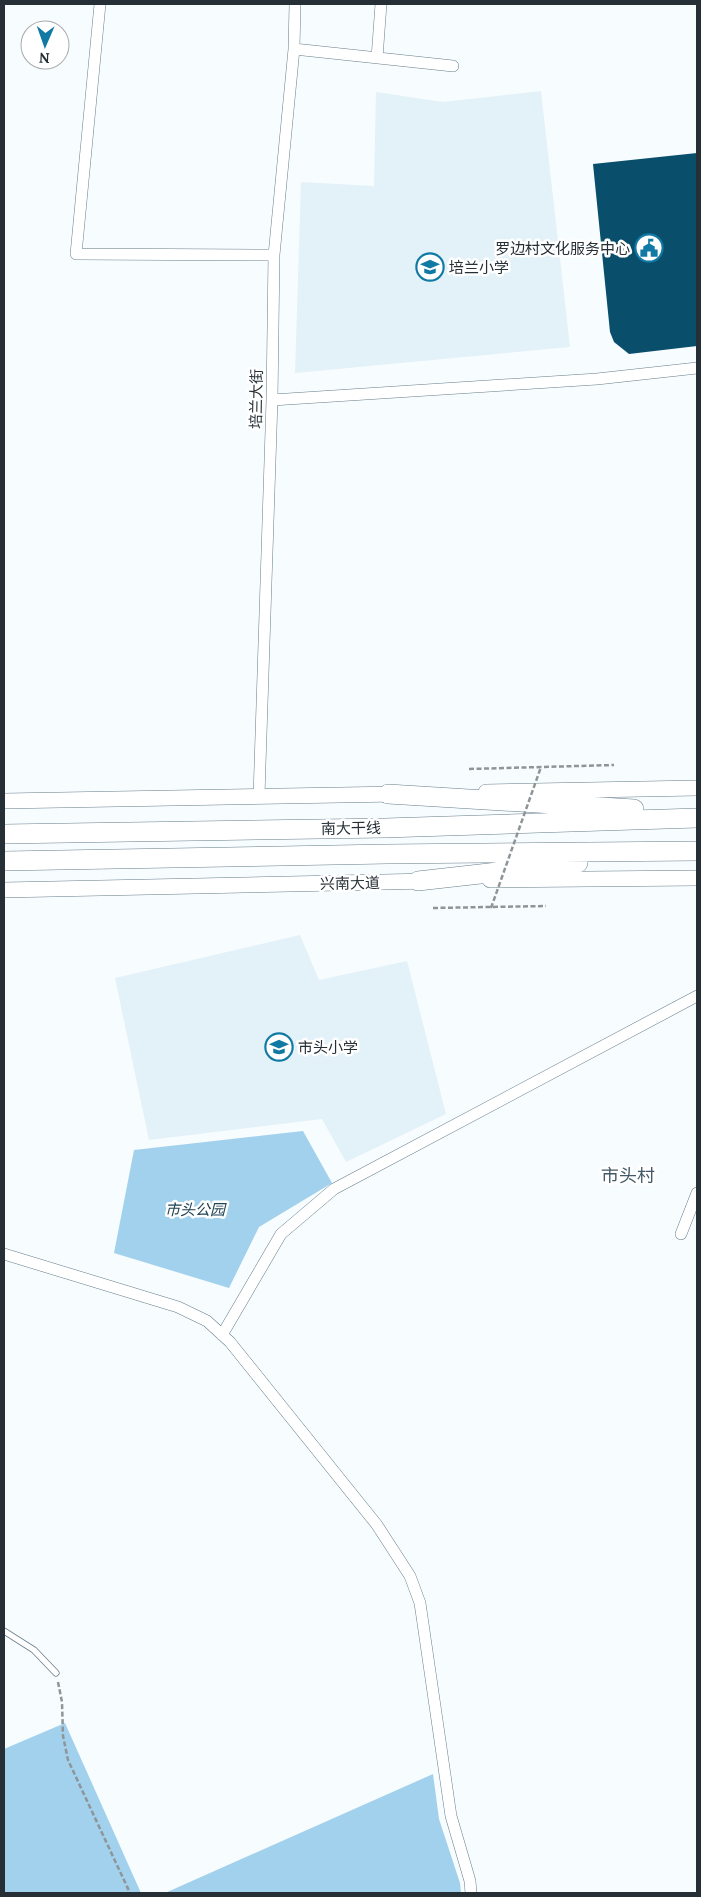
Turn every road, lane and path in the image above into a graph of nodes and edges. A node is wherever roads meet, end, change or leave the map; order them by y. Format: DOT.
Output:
graph roads {
  1 [pos="100,4"];
  2 [pos="295,4"];
  3 [pos="381,4"];
  4 [pos="294,49"];
  5 [pos="377,58"];
  6 [pos="453,66"];
  7 [pos="274,256"];
  8 [pos="697,368"];
  9 [pos="272,400"];
  10 [pos="614,765"];
  11 [pos="541,768"];
  12 [pos="469,769"];
  13 [pos="697,788"];
  14 [pos="388,794"];
  15 [pos="259,796"];
  16 [pos="4,801"];
  17 [pos="697,813"];
  18 [pos="697,818"];
  19 [pos="4,834"];
  20 [pos="674,852"];
  21 [pos="697,852"];
  22 [pos="4,861"];
  23 [pos="697,878"];
  24 [pos="418,881"];
  25 [pos="4,890"];
  26 [pos="546,906"];
  27 [pos="433,908"];
  28 [pos="491,908"];
  29 [pos="697,996"];
  30 [pos="697,1193"];
  31 [pos="681,1234"];
  32 [pos="4,1254"];
  33 [pos="222,1335"];
  34 [pos="4,1631"];
  35 [pos="56,1673"];
  36 [pos="130,1893"];
  37 [pos="471,1893"];
  1 -- 7 [label="street"];
  2 -- 4 [label="street, 培兰大街"];
  3 -- 5 [label="street"];
  4 -- 5 [label="street"];
  4 -- 7 [label="street, 培兰大街"];
  5 -- 6 [label="street"];
  7 -- 9 [label="street, 培兰大街"];
  8 -- 9 [label="street"];
  9 -- 15 [label="street, 培兰大街"];
  10 -- 11 [label="path"];
  11 -- 12 [label="path"];
  11 -- 28 [label="path, bridge"];
  13 -- 14 [label="main road"];
  14 -- 15 [label="main road"];
  14 -- 17 [label="highway"];
  15 -- 16 [label="main road"];
  18 -- 19 [label="highway, 南大干线"];
  20 -- 21 [label="highway, 南大干线"];
  20 -- 22 [label="highway, 南大干线"];
  20 -- 24 [label="highway"];
  23 -- 24 [label="main road, 兴南大道"];
  24 -- 25 [label="main road, 兴南大道"];
  26 -- 28 [label="path"];
  27 -- 28 [label="path"];
  29 -- 33 [label="street"];
  30 -- 31 [label="street"];
  32 -- 33 [label="street"];
  33 -- 37 [label="street"];
  34 -- 35 [label="lane"];
  35 -- 36 [label="path"];
}
